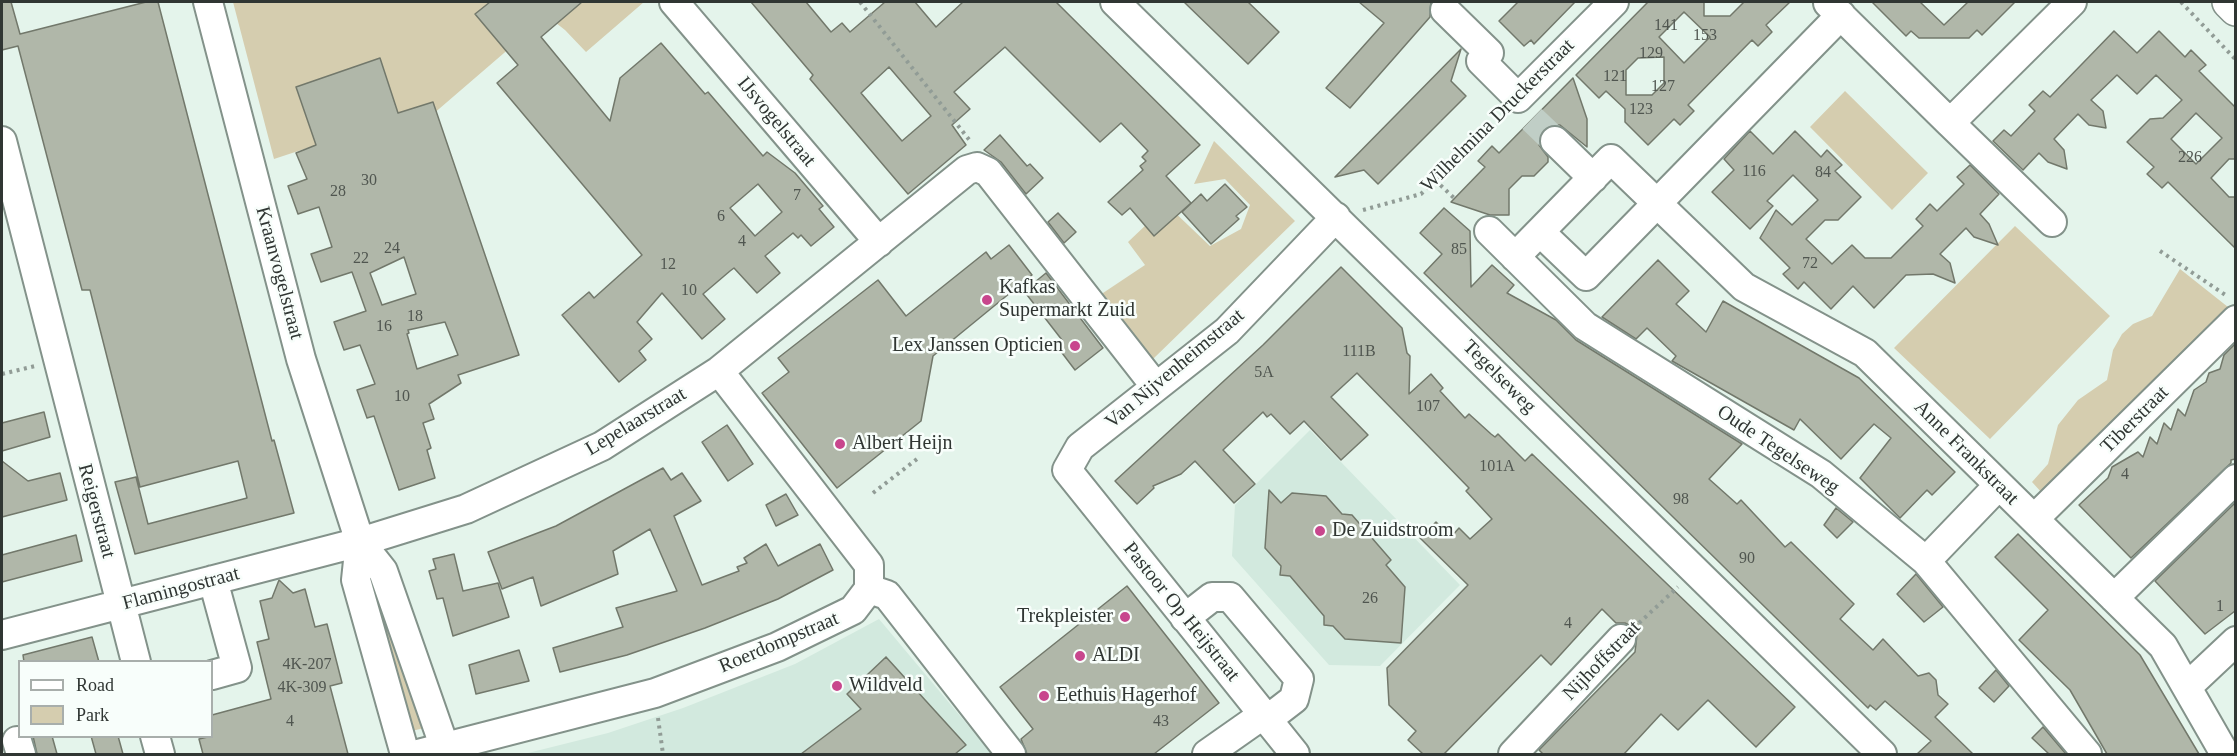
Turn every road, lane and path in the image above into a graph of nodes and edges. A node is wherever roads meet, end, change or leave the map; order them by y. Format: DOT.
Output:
graph roads {
  1 [pos="208,2"];
  2 [pos="674,2"];
  3 [pos="860,2"];
  4 [pos="1115,2"];
  5 [pos="1614,2"];
  6 [pos="2072,2"];
  7 [pos="2181,2"];
  8 [pos="2229,2"];
  9 [pos="1834,8"];
  10 [pos="1444,9"];
  11 [pos="2235,9"];
  12 [pos="2235,60"];
  13 [pos="1521,106"];
  14 [pos="1950,123"];
  15 [pos="2,141"];
  16 [pos="1555,141"];
  17 [pos="977,151"];
  18 [pos="1593,178"];
  19 [pos="1435,180"];
  20 [pos="1454,198"];
  21 [pos="1658,203"];
  22 [pos="1336,217"];
  23 [pos="2052,222"];
  24 [pos="1489,231"];
  25 [pos="1540,232"];
  26 [pos="879,242"];
  27 [pos="2160,252"];
  28 [pos="1515,257"];
  29 [pos="2235,302"];
  30 [pos="2235,320"];
  31 [pos="56,360"];
  32 [pos="719,371"];
  33 [pos="2,374"];
  34 [pos="1156,387"];
  35 [pos="917,459"];
  36 [pos="1067,470"];
  37 [pos="2235,479"];
  38 [pos="1999,486"];
  39 [pos="873,493"];
  40 [pos="2034,519"];
  41 [pos="360,542"];
  42 [pos="1926,561"];
  43 [pos="1695,571"];
  44 [pos="213,580"];
  45 [pos="870,589"];
  46 [pos="2114,598"];
  47 [pos="121,604"];
  48 [pos="1185,618"];
  49 [pos="2,635"];
  50 [pos="1621,639"];
  51 [pos="2235,641"];
  52 [pos="135,660"];
  53 [pos="213,675"];
  54 [pos="2187,687"];
  55 [pos="655,693"];
  56 [pos="1266,717"];
  57 [pos="156,738"];
  58 [pos="436,752"];
  59 [pos="160,754"];
  60 [pos="405,754"];
  61 [pos="663,754"];
  62 [pos="1011,754"];
  63 [pos="1207,754"];
  64 [pos="1295,754"];
  65 [pos="1513,754"];
  66 [pos="1882,754"];
  67 [pos="2087,754"];
  68 [pos="2225,754"];
  1 -- 41 [label="street, Kraanvogelstraat"];
  2 -- 26 [label="street, IJsvogelstraat"];
  3 -- 17 [label="path"];
  4 -- 22 [label="street, Tegelseweg"];
  5 -- 13 [label="street, Wilhelmina Druckerstraat"];
  6 -- 14 [label="street"];
  7 -- 12 [label="path"];
  8 -- 11 [label="main road"];
  9 -- 14 [label="street"];
  9 -- 21 [label="street"];
  10 -- 13 [label="street"];
  13 -- 19 [label="path, Wilhelmina Druckerstraat"];
  14 -- 23 [label="street"];
  15 -- 31 [label="street, Reigerstraat"];
  16 -- 18 [label="street"];
  18 -- 21 [label="street, Anne Frankstraat"];
  18 -- 25 [label="street, Anne Frankstraat"];
  19 -- 20 [label="path"];
  19 -- 22 [label="path, Wilhelmina Druckerstraat"];
  21 -- 25 [label="street"];
  21 -- 38 [label="street, Anne Frankstraat"];
  22 -- 34 [label="street, Van Nijvenheimstraat"];
  22 -- 43 [label="street, Tegelseweg"];
  24 -- 28 [label="street, Oude Tegelseweg"];
  25 -- 28 [label="street, Anne Frankstraat"];
  26 -- 32 [label="street, Lepelaarstraat"];
  26 -- 34 [label="street, Lepelaarstraat"];
  27 -- 29 [label="path"];
  28 -- 42 [label="street, Oude Tegelseweg"];
  30 -- 40 [label="street, Tiberstraat"];
  31 -- 33 [label="path"];
  31 -- 47 [label="street, Reigerstraat"];
  32 -- 41 [label="street, Lepelaarstraat"];
  32 -- 45 [label="street"];
  34 -- 36 [label="street, Van Nijvenheimstraat"];
  35 -- 39 [label="path"];
  36 -- 48 [label="street, Pastoor Op Heijstraat"];
  37 -- 46 [label="street"];
  38 -- 40 [label="street, Anne Frankstraat"];
  38 -- 42 [label="street"];
  40 -- 46 [label="street, Anne Frankstraat"];
  41 -- 44 [label="street, Flamingostraat"];
  41 -- 58 [label="street, Kraanvogelstraat"];
  41 -- 60 [label="street, Kraanvogelstraat"];
  42 -- 67 [label="street, Oude Tegelseweg"];
  43 -- 50 [label="path, Nijhoffstraat"];
  43 -- 66 [label="street, Tegelseweg"];
  44 -- 47 [label="street, Flamingostraat"];
  44 -- 53 [label="street"];
  45 -- 55 [label="street, Roerdompstraat"];
  45 -- 62 [label="street"];
  46 -- 54 [label="street, Anne Frankstraat"];
  47 -- 49 [label="street, Flamingostraat"];
  47 -- 52 [label="street, Reigerstraat"];
  48 -- 56 [label="street, Pastoor Op Heijstraat"];
  48 -- 56 [label="street"];
  50 -- 65 [label="street, Nijhoffstraat"];
  51 -- 54 [label="street"];
  54 -- 68 [label="street, Anne Frankstraat"];
  55 -- 58 [label="street, Roerdompstraat"];
  55 -- 61 [label="path"];
  56 -- 63 [label="street"];
  56 -- 64 [label="street, Pastoor Op Heijstraat"];
  57 -- 59 [label="street"];
}
